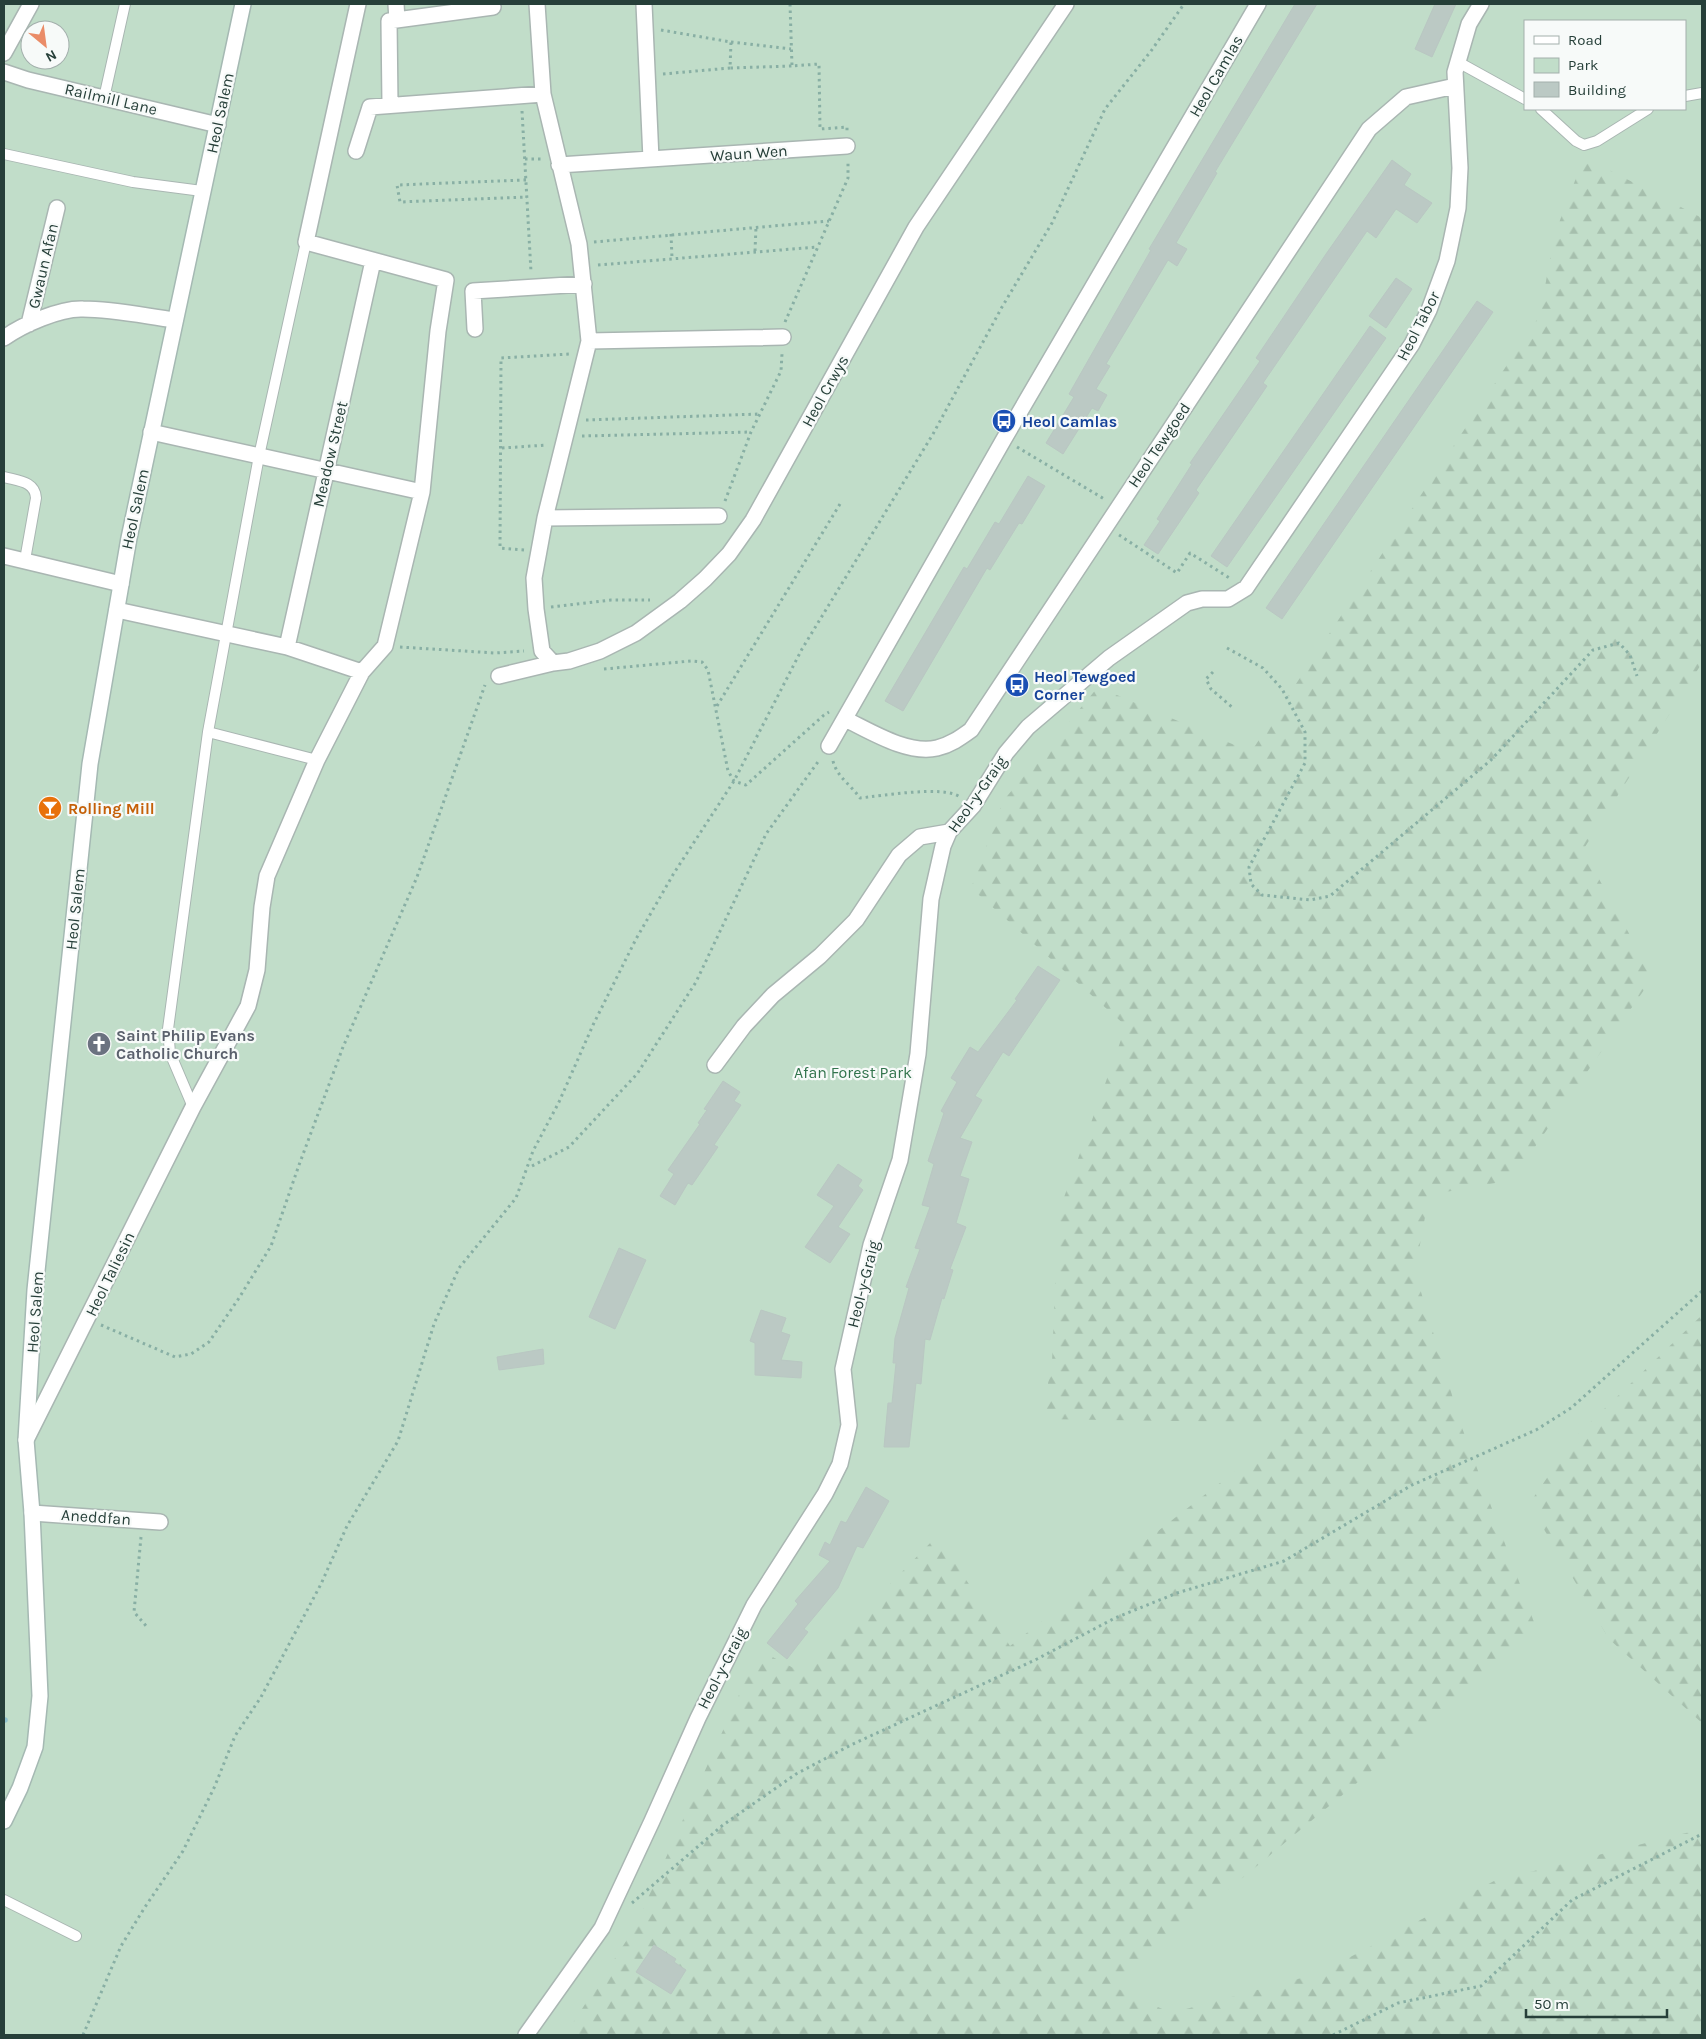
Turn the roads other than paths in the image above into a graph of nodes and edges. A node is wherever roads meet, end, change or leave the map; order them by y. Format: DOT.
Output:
graph roads {
  1 [pos="30,4"];
  2 [pos="125,4"];
  3 [pos="243,4"];
  4 [pos="358,4"];
  5 [pos="396,4"];
  6 [pos="536,4"];
  7 [pos="644,4"];
  8 [pos="1066,4"];
  9 [pos="1258,4"];
  10 [pos="1481,4"];
  11 [pos="493,7"];
  12 [pos="397,20"];
  13 [pos="4,54"];
  14 [pos="1458,62"];
  15 [pos="4,72"];
  16 [pos="1455,86"];
  17 [pos="1702,93"];
  18 [pos="543,94"];
  19 [pos="1686,96"];
  20 [pos="104,98"];
  21 [pos="1524,98"];
  22 [pos="390,104"];
  23 [pos="1542,110"];
  24 [pos="1646,110"];
  25 [pos="218,125"];
  26 [pos="847,146"];
  27 [pos="356,151"];
  28 [pos="4,154"];
  29 [pos="651,159"];
  30 [pos="559,165"];
  31 [pos="202,191"];
  32 [pos="57,208"];
  33 [pos="306,242"];
  34 [pos="373,261"];
  35 [pos="584,284"];
  36 [pos="175,320"];
  37 [pos="29,324"];
  38 [pos="475,329"];
  39 [pos="783,337"];
  40 [pos="4,338"];
  41 [pos="588,347"];
  42 [pos="151,432"];
  43 [pos="259,456"];
  44 [pos="326,471"];
  45 [pos="4,477"];
  46 [pos="422,492"];
  47 [pos="721,510"];
  48 [pos="545,518"];
  49 [pos="4,556"];
  50 [pos="24,560"];
  51 [pos="121,584"];
  52 [pos="1228,599"];
  53 [pos="117,610"];
  54 [pos="225,633"];
  55 [pos="287,647"];
  56 [pos="553,663"];
  57 [pos="362,672"];
  58 [pos="492,674"];
  59 [pos="845,719"];
  60 [pos="208,732"];
  61 [pos="829,746"];
  62 [pos="317,760"];
  63 [pos="950,832"];
  64 [pos="715,1065"];
  65 [pos="193,1107"];
  66 [pos="26,1440"];
  67 [pos="32,1513"];
  68 [pos="160,1522"];
  69 [pos="4,1820"];
  70 [pos="4,1900"];
  71 [pos="76,1936"];
  72 [pos="526,2035"];
  1 -- 13 [label="street"];
  2 -- 20 [label="lane"];
  3 -- 25 [label="street, Heol Salem"];
  4 -- 33 [label="street"];
  5 -- 12 [label="street"];
  6 -- 18 [label="street"];
  7 -- 29 [label="street"];
  8 -- 56 [label="street, Heol Crwys"];
  9 -- 59 [label="street, Heol Camlas"];
  10 -- 14 [label="street, Heol Tabor"];
  11 -- 12 [label="street"];
  12 -- 22 [label="street"];
  14 -- 16 [label="street, Heol Tabor"];
  14 -- 21 [label="lane"];
  15 -- 20 [label="street, Railmill Lane"];
  16 -- 52 [label="street, Heol Tabor"];
  16 -- 59 [label="street, Heol Tewgoed"];
  17 -- 19 [label="lane"];
  18 -- 22 [label="street"];
  18 -- 30 [label="street"];
  20 -- 25 [label="street, Railmill Lane"];
  22 -- 27 [label="street"];
  23 -- 24 [label="lane"];
  25 -- 31 [label="street, Heol Salem"];
  26 -- 29 [label="street, Waun Wen"];
  28 -- 31 [label="lane"];
  29 -- 30 [label="street, Waun Wen"];
  30 -- 35 [label="street"];
  31 -- 36 [label="street, Heol Salem"];
  32 -- 37 [label="street, Gwaun Afan"];
  33 -- 34 [label="street"];
  33 -- 43 [label="lane"];
  34 -- 44 [label="street, Meadow Street"];
  34 -- 46 [label="street"];
  35 -- 38 [label="street"];
  35 -- 41 [label="street"];
  36 -- 37 [label="street, Gwaun Afan"];
  36 -- 42 [label="street, Heol Salem"];
  37 -- 40 [label="street, Gwaun Afan"];
  39 -- 41 [label="street"];
  41 -- 48 [label="street"];
  42 -- 43 [label="street"];
  42 -- 51 [label="street, Heol Salem"];
  43 -- 44 [label="street"];
  43 -- 54 [label="lane"];
  44 -- 46 [label="street"];
  44 -- 55 [label="street, Meadow Street"];
  45 -- 50 [label="lane"];
  46 -- 57 [label="street, Heol Taliesin"];
  47 -- 48 [label="street"];
  48 -- 56 [label="street"];
  49 -- 50 [label="street"];
  50 -- 51 [label="street"];
  51 -- 53 [label="street, Heol Salem"];
  52 -- 63 [label="street, Heol-y-Graig"];
  53 -- 54 [label="street"];
  53 -- 66 [label="street, Heol Salem"];
  54 -- 55 [label="street"];
  54 -- 60 [label="lane"];
  55 -- 57 [label="street"];
  56 -- 58 [label="street, Heol Crwys"];
  57 -- 62 [label="street, Heol Taliesin"];
  59 -- 61 [label="street, Heol Camlas"];
  60 -- 62 [label="lane"];
  60 -- 65 [label="lane"];
  62 -- 65 [label="street, Heol Taliesin"];
  63 -- 64 [label="street"];
  63 -- 72 [label="street, Heol-y-Graig"];
  65 -- 66 [label="street, Heol Taliesin"];
  66 -- 67 [label="street, Heol Salem"];
  67 -- 68 [label="street, Aneddfan"];
  67 -- 69 [label="street, Heol Salem"];
  70 -- 71 [label="lane"];
}
